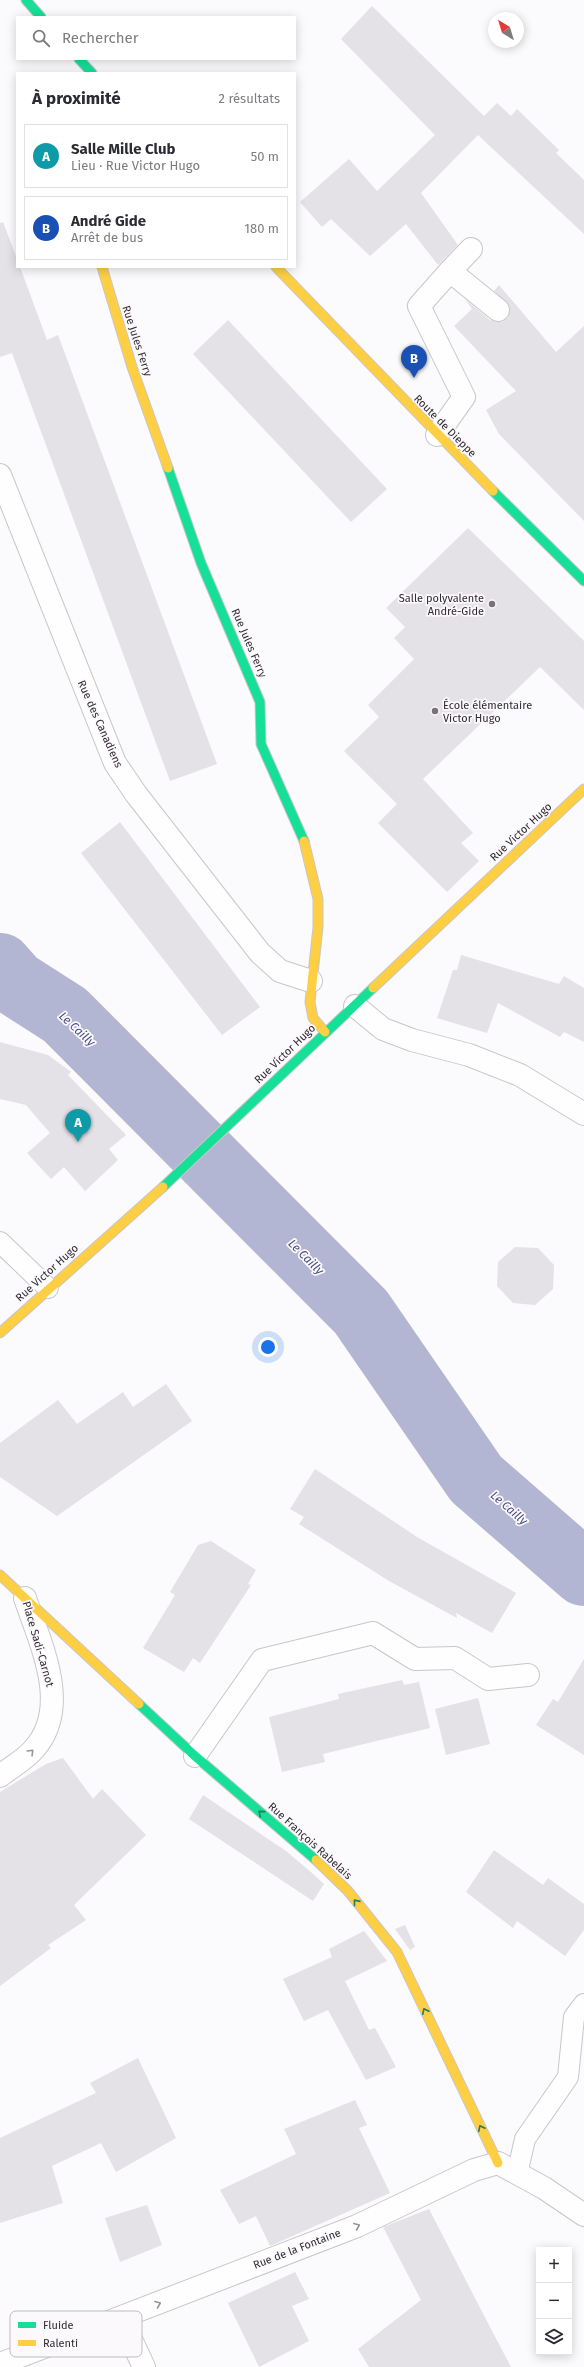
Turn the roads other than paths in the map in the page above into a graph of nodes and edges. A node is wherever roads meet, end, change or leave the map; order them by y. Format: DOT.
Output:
graph roads {
  1 [pos="26,0"];
  2 [pos="40,16"];
  3 [pos="80,60"];
  4 [pos="91,72"];
  5 [pos="472,249"];
  6 [pos="102,268"];
  7 [pos="277,268"];
  8 [pos="450,271"];
  9 [pos="498,310"];
  10 [pos="437,435"];
  11 [pos="0,475"];
  12 [pos="584,581"];
  13 [pos="584,789"];
  14 [pos="311,981"];
  15 [pos="355,1006"];
  16 [pos="325,1032"];
  17 [pos="584,1114"];
  18 [pos="0,1242"];
  19 [pos="48,1288"];
  20 [pos="0,1334"];
  21 [pos="0,1575"];
  22 [pos="25,1598"];
  23 [pos="528,1675"];
  24 [pos="195,1756"];
  25 [pos="0,1776"];
  26 [pos="584,2004"];
  27 [pos="498,2163"];
  28 [pos="517,2174"];
  29 [pos="584,2215"];
  30 [pos="140,2311"];
  31 [pos="19,2357"];
  32 [pos="140,2357"];
  33 [pos="0,2364"];
  34 [pos="144,2367"];
  1 -- 2 [label="street"];
  3 -- 4 [label="street"];
  5 -- 8 [label="street"];
  6 -- 14 [label="street, Rue Jules Ferry"];
  7 -- 10 [label="street, Route de Dieppe"];
  8 -- 9 [label="street"];
  8 -- 10 [label="street"];
  10 -- 12 [label="street, Route de Dieppe"];
  11 -- 14 [label="street, Rue des Canadiens"];
  13 -- 15 [label="street, Rue Victor Hugo"];
  14 -- 16 [label="street, Rue Jules Ferry"];
  15 -- 16 [label="street, Rue Victor Hugo"];
  15 -- 17 [label="street"];
  16 -- 19 [label="street, Rue Victor Hugo"];
  18 -- 19 [label="lane"];
  19 -- 20 [label="street, Rue Victor Hugo"];
  21 -- 22 [label="street, Place Sadi-Carnot"];
  22 -- 24 [label="street, Rue François Rabelais"];
  25 -- 22 [label="street, Place Sadi-Carnot, one-way"];
  23 -- 24 [label="street"];
  27 -- 24 [label="street, Rue François Rabelais, one-way"];
  26 -- 28 [label="lane"];
  27 -- 28 [label="street"];
  30 -- 27 [label="street, Rue de la Fontaine, one-way"];
  28 -- 29 [label="street"];
  31 -- 33 [label="street, Rue de la Fontaine"];
  32 -- 34 [label="street"];
}
